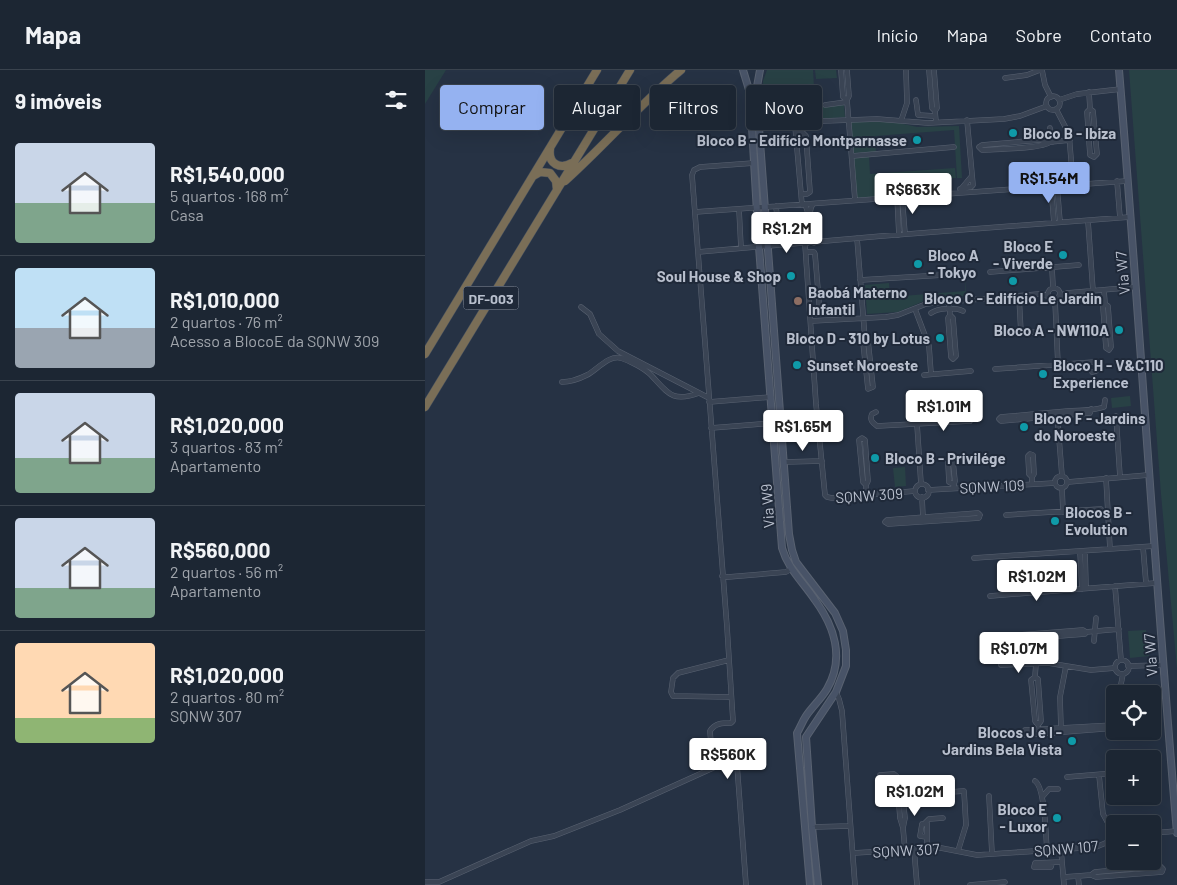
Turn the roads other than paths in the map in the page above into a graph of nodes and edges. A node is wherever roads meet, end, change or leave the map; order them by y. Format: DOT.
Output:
graph roads {
  1 [pos="597,70"];
  2 [pos="630,70"];
  3 [pos="681,70"];
  4 [pos="743,70"];
  5 [pos="760,70"];
  6 [pos="841,70"];
  7 [pos="847,70"];
  8 [pos="906,70"];
  9 [pos="929,70"];
  10 [pos="934,70"];
  11 [pos="1041,70"];
  12 [pos="1119,70"];
  13 [pos="1005,78"];
  14 [pos="757,85"];
  15 [pos="1121,89"];
  16 [pos="1089,92"];
  17 [pos="1051,97"];
  18 [pos="916,100"];
  19 [pos="1059,100"];
  20 [pos="847,101"];
  21 [pos="825,105"];
  22 [pos="1047,106"];
  23 [pos="1090,108"];
  24 [pos="1056,109"];
  25 [pos="935,113"];
  26 [pos="849,119"];
  27 [pos="967,120"];
  28 [pos="822,121"];
  29 [pos="901,121"];
  30 [pos="936,122"];
  31 [pos="1050,128"];
  32 [pos="759,130"];
  33 [pos="797,130"];
  34 [pos="797,133"];
  35 [pos="1070,140"];
  36 [pos="1051,142"];
  37 [pos="550,147"];
  38 [pos="954,147"];
  39 [pos="852,156"];
  40 [pos="573,162"];
  41 [pos="754,163"];
  42 [pos="533,176"];
  43 [pos="971,177"];
  44 [pos="1117,181"];
  45 [pos="1127,181"];
  46 [pos="1073,184"];
  47 [pos="1057,185"];
  48 [pos="1051,186"];
  49 [pos="559,188"];
  50 [pos="959,191"];
  51 [pos="801,194"];
  52 [pos="900,196"];
  53 [pos="855,200"];
  54 [pos="813,204"];
  55 [pos="803,205"];
  56 [pos="776,206"];
  57 [pos="765,207"];
  58 [pos="757,208"];
  59 [pos="739,209"];
  60 [pos="695,212"];
  61 [pos="1130,217"];
  62 [pos="1120,218"];
  63 [pos="1088,220"];
  64 [pos="1060,222"];
  65 [pos="1054,223"];
  66 [pos="902,234"];
  67 [pos="857,238"];
  68 [pos="807,243"];
  69 [pos="815,243"];
  70 [pos="780,245"];
  71 [pos="759,246"];
  72 [pos="768,246"];
  73 [pos="741,248"];
  74 [pos="698,252"];
  75 [pos="806,252"];
  76 [pos="1079,265"];
  77 [pos="1052,268"];
  78 [pos="990,272"];
  79 [pos="960,274"];
  80 [pos="860,280"];
  81 [pos="1136,287"];
  82 [pos="1054,288"];
  83 [pos="1104,290"];
  84 [pos="1093,291"];
  85 [pos="1067,293"];
  86 [pos="1039,294"];
  87 [pos="1019,296"];
  88 [pos="1048,296"];
  89 [pos="1059,296"];
  90 [pos="1055,300"];
  91 [pos="949,302"];
  92 [pos="1105,304"];
  93 [pos="581,307"];
  94 [pos="915,309"];
  95 [pos="963,311"];
  96 [pos="950,312"];
  97 [pos="931,313"];
  98 [pos="811,314"];
  99 [pos="864,318"];
  100 [pos="811,321"];
  101 [pos="1041,332"];
  102 [pos="1000,333"];
  103 [pos="1021,333"];
  104 [pos="865,339"];
  105 [pos="425,354"];
  106 [pos="865,365"];
  107 [pos="1058,365"];
  108 [pos="846,366"];
  109 [pos="995,369"];
  110 [pos="971,371"];
  111 [pos="1092,372"];
  112 [pos="924,374"];
  113 [pos="931,374"];
  114 [pos="562,382"];
  115 [pos="699,393"];
  116 [pos="771,397"];
  117 [pos="709,400"];
  118 [pos="1105,400"];
  119 [pos="425,407"];
  120 [pos="875,412"];
  121 [pos="1057,414"];
  122 [pos="1117,416"];
  123 [pos="970,421"];
  124 [pos="773,423"];
  125 [pos="917,424"];
  126 [pos="711,428"];
  127 [pos="822,461"];
  128 [pos="784,462"];
  129 [pos="777,463"];
  130 [pos="1148,475"];
  131 [pos="1061,476"];
  132 [pos="1032,477"];
  133 [pos="1120,477"];
  134 [pos="1106,478"];
  135 [pos="1067,482"];
  136 [pos="1055,483"];
  137 [pos="921,484"];
  138 [pos="1032,484"];
  139 [pos="866,485"];
  140 [pos="1062,488"];
  141 [pos="928,490"];
  142 [pos="915,491"];
  143 [pos="866,495"];
  144 [pos="922,497"];
  145 [pos="1101,509"];
  146 [pos="1063,512"];
  147 [pos="1006,515"];
  148 [pos="923,520"];
  149 [pos="1154,546"];
  150 [pos="1143,547"];
  151 [pos="1110,549"];
  152 [pos="1082,551"];
  153 [pos="974,558"];
  154 [pos="791,569"];
  155 [pos="722,576"];
  156 [pos="1147,583"];
  157 [pos="1156,583"];
  158 [pos="1115,586"];
  159 [pos="1084,588"];
  160 [pos="990,596"];
  161 [pos="1096,618"];
  162 [pos="1119,629"];
  163 [pos="1096,630"];
  164 [pos="1086,632"];
  165 [pos="1094,641"];
  166 [pos="729,660"];
  167 [pos="1121,660"];
  168 [pos="1036,663"];
  169 [pos="1001,665"];
  170 [pos="1066,666"];
  171 [pos="1128,666"];
  172 [pos="1163,666"];
  173 [pos="1115,668"];
  174 [pos="1123,674"];
  175 [pos="1035,677"];
  176 [pos="1122,685"];
  177 [pos="836,692"];
  178 [pos="731,697"];
  179 [pos="1106,727"];
  180 [pos="1061,730"];
  181 [pos="713,768"];
  182 [pos="880,775"];
  183 [pos="1099,775"];
  184 [pos="1106,775"];
  185 [pos="1067,777"];
  186 [pos="1035,781"];
  187 [pos="1058,789"];
  188 [pos="909,795"];
  189 [pos="989,796"];
  190 [pos="1043,796"];
  191 [pos="943,818"];
  192 [pos="1106,820"];
  193 [pos="850,826"];
  194 [pos="812,827"];
  195 [pos="1177,832"];
  196 [pos="1161,833"];
  197 [pos="1106,842"];
  198 [pos="927,848"];
  199 [pos="915,849"];
  200 [pos="905,850"];
  201 [pos="1061,850"];
  202 [pos="958,851"];
  203 [pos="1047,851"];
  204 [pos="1015,852"];
  205 [pos="853,853"];
  206 [pos="992,854"];
  207 [pos="1052,862"];
  208 [pos="1062,862"];
  209 [pos="1091,875"];
  210 [pos="1079,876"];
  211 [pos="1063,877"];
  212 [pos="425,882"];
  213 [pos="1005,882"];
  214 [pos="746,885"];
  215 [pos="810,885"];
  216 [pos="817,885"];
  217 [pos="855,885"];
  218 [pos="917,885"];
  219 [pos="970,885"];
  220 [pos="1064,885"];
  221 [pos="1079,885"];
  1 -- 37 [label="highway, DF-003"];
  2 -- 40 [label="highway, DF-003"];
  3 -- 49 [label="highway"];
  4 -- 41 [label="street, Via W9"];
  5 -- 14 [label="street, Via W9"];
  6 -- 20 [label="street"];
  7 -- 20 [label="street"];
  8 -- 29 [label="street"];
  9 -- 25 [label="street"];
  10 -- 25 [label="street"];
  11 -- 13 [label="street"];
  11 -- 17 [label="street"];
  12 -- 15 [label="street, Via W7"];
  15 -- 16 [label="street"];
  15 -- 45 [label="street, Via W7"];
  16 -- 19 [label="street"];
  16 -- 23 [label="street"];
  17 -- 19 [label="street"];
  17 -- 22 [label="street"];
  18 -- 25 [label="street"];
  19 -- 24 [label="street"];
  20 -- 21 [label="street"];
  20 -- 26 [label="street"];
  22 -- 24 [label="street"];
  22 -- 27 [label="street"];
  23 -- 23 [label="street"];
  24 -- 35 [label="street"];
  25 -- 30 [label="street"];
  26 -- 28 [label="street"];
  26 -- 29 [label="street"];
  26 -- 39 [label="street"];
  27 -- 30 [label="street"];
  27 -- 43 [label="street"];
  29 -- 30 [label="street"];
  31 -- 36 [label="street"];
  32 -- 57 [label="street, Via W9"];
  33 -- 34 [label="street, SQNW 309"];
  34 -- 51 [label="street, SQNW 309"];
  34 -- 51 [label="street"];
  35 -- 36 [label="street"];
  35 -- 46 [label="street"];
  36 -- 36 [label="street"];
  37 -- 40 [label="highway"];
  37 -- 42 [label="highway, DF-003"];
  38 -- 39 [label="street"];
  39 -- 53 [label="street"];
  40 -- 49 [label="highway, DF-003"];
  41 -- 58 [label="street, Via W9"];
  41 -- 60 [label="street"];
  42 -- 49 [label="highway"];
  42 -- 105 [label="highway, DF-003"];
  43 -- 50 [label="street"];
  43 -- 50 [label="street"];
  44 -- 45 [label="street"];
  44 -- 46 [label="street"];
  44 -- 62 [label="street"];
  45 -- 61 [label="street, Via W7"];
  46 -- 47 [label="street"];
  47 -- 48 [label="street"];
  47 -- 64 [label="street"];
  48 -- 50 [label="street"];
  48 -- 65 [label="street"];
  49 -- 119 [label="highway, DF-003"];
  50 -- 52 [label="street"];
  51 -- 55 [label="street, SQNW 309"];
  52 -- 53 [label="street"];
  52 -- 66 [label="street"];
  53 -- 54 [label="street"];
  54 -- 55 [label="street"];
  54 -- 69 [label="street"];
  55 -- 56 [label="street"];
  55 -- 68 [label="street, SQNW 309"];
  56 -- 57 [label="street"];
  56 -- 70 [label="street"];
  57 -- 58 [label="street"];
  57 -- 72 [label="street, Via W9"];
  58 -- 59 [label="street"];
  58 -- 71 [label="street, Via W9"];
  59 -- 60 [label="street"];
  59 -- 73 [label="street"];
  60 -- 74 [label="street"];
  61 -- 62 [label="street"];
  61 -- 81 [label="street, Via W7"];
  62 -- 63 [label="street"];
  63 -- 64 [label="street"];
  63 -- 84 [label="street"];
  64 -- 65 [label="street"];
  65 -- 66 [label="street"];
  66 -- 67 [label="street"];
  67 -- 69 [label="street"];
  67 -- 80 [label="street"];
  68 -- 69 [label="street"];
  68 -- 70 [label="street"];
  68 -- 75 [label="street, SQNW 309"];
  70 -- 72 [label="street"];
  71 -- 72 [label="street"];
  71 -- 73 [label="street"];
  71 -- 116 [label="street, Via W9"];
  72 -- 128 [label="street, Via W9"];
  73 -- 74 [label="street"];
  74 -- 117 [label="street"];
  75 -- 98 [label="street, SQNW 309"];
  75 -- 98 [label="street"];
  76 -- 77 [label="street"];
  77 -- 78 [label="street"];
  77 -- 82 [label="street"];
  79 -- 80 [label="street"];
  80 -- 99 [label="street"];
  81 -- 83 [label="street"];
  81 -- 130 [label="street, Via W7"];
  82 -- 85 [label="street"];
  82 -- 86 [label="street"];
  82 -- 88 [label="street"];
  82 -- 89 [label="street"];
  83 -- 84 [label="street"];
  83 -- 92 [label="street"];
  84 -- 85 [label="street"];
  85 -- 89 [label="street"];
  86 -- 87 [label="street"];
  86 -- 88 [label="street"];
  87 -- 91 [label="street"];
  87 -- 103 [label="street"];
  88 -- 90 [label="street"];
  89 -- 90 [label="street"];
  90 -- 107 [label="street"];
  91 -- 94 [label="street"];
  91 -- 96 [label="street"];
  92 -- 92 [label="street"];
  93 -- 115 [label="street"];
  94 -- 99 [label="street"];
  94 -- 113 [label="street"];
  95 -- 96 [label="street"];
  96 -- 96 [label="street"];
  96 -- 97 [label="street"];
  98 -- 100 [label="street, SQNW 309"];
  99 -- 100 [label="street"];
  99 -- 104 [label="street"];
  100 -- 127 [label="street, SQNW 309"];
  101 -- 103 [label="street"];
  102 -- 103 [label="street"];
  104 -- 106 [label="street"];
  104 -- 106 [label="street"];
  106 -- 108 [label="street"];
  107 -- 109 [label="street"];
  107 -- 111 [label="street"];
  110 -- 113 [label="street"];
  112 -- 113 [label="street"];
  114 -- 115 [label="street"];
  115 -- 117 [label="street"];
  116 -- 117 [label="street"];
  116 -- 124 [label="street, Via W9"];
  117 -- 126 [label="street"];
  118 -- 121 [label="street"];
  120 -- 125 [label="street"];
  121 -- 121 [label="street"];
  121 -- 131 [label="street"];
  122 -- 133 [label="street"];
  123 -- 125 [label="street"];
  124 -- 126 [label="street"];
  124 -- 129 [label="street, Via W9"];
  125 -- 137 [label="street, SQNW 309"];
  126 -- 155 [label="street"];
  127 -- 128 [label="street"];
  127 -- 143 [label="street, SQNW 309"];
  128 -- 129 [label="street"];
  128 -- 177 [label="street, Via W9"];
  129 -- 154 [label="street, Via W9"];
  130 -- 133 [label="street"];
  130 -- 149 [label="street, Vla W7"];
  131 -- 135 [label="street"];
  131 -- 136 [label="street"];
  132 -- 138 [label="street"];
  133 -- 134 [label="street"];
  134 -- 135 [label="street"];
  134 -- 151 [label="street"];
  135 -- 140 [label="street"];
  136 -- 138 [label="street, SQNW 109"];
  136 -- 140 [label="street"];
  137 -- 141 [label="street"];
  137 -- 142 [label="street"];
  138 -- 141 [label="street, SQNW 109"];
  139 -- 139 [label="street"];
  139 -- 143 [label="street"];
  140 -- 146 [label="street"];
  141 -- 144 [label="street"];
  142 -- 143 [label="street, SQNW 309"];
  142 -- 144 [label="street"];
  144 -- 148 [label="street"];
  145 -- 146 [label="street"];
  146 -- 147 [label="street"];
  148 -- 148 [label="street"];
  148 -- 148 [label="street"];
  149 -- 150 [label="street"];
  149 -- 157 [label="street, Vla W7"];
  150 -- 151 [label="street"];
  150 -- 156 [label="street"];
  151 -- 152 [label="street"];
  152 -- 153 [label="street"];
  152 -- 159 [label="street"];
  154 -- 155 [label="street"];
  154 -- 215 [label="street, Via W9"];
  155 -- 166 [label="street"];
  156 -- 157 [label="street"];
  156 -- 158 [label="street"];
  157 -- 172 [label="street, Vla W7"];
  158 -- 159 [label="street"];
  158 -- 162 [label="street"];
  159 -- 160 [label="street"];
  161 -- 163 [label="street"];
  162 -- 163 [label="street"];
  162 -- 167 [label="street"];
  163 -- 164 [label="street"];
  163 -- 165 [label="street"];
  164 -- 164 [label="street"];
  166 -- 178 [label="street"];
  166 -- 178 [label="street"];
  167 -- 171 [label="street"];
  167 -- 173 [label="street"];
  168 -- 169 [label="street"];
  168 -- 170 [label="street"];
  168 -- 175 [label="street"];
  170 -- 173 [label="street"];
  170 -- 180 [label="street"];
  171 -- 172 [label="street"];
  171 -- 174 [label="street"];
  172 -- 195 [label="street, Vla W7"];
  173 -- 174 [label="street"];
  174 -- 176 [label="street"];
  175 -- 175 [label="street"];
  177 -- 193 [label="street"];
  177 -- 194 [label="street, Via W9"];
  178 -- 181 [label="street"];
  179 -- 180 [label="street"];
  180 -- 180 [label="street"];
  181 -- 212 [label="street"];
  181 -- 214 [label="street"];
  182 -- 200 [label="street"];
  183 -- 184 [label="street"];
  183 -- 185 [label="street"];
  183 -- 192 [label="street, SQNW 107"];
  186 -- 190 [label="street"];
  187 -- 190 [label="street"];
  188 -- 202 [label="street, SQNW 307"];
  189 -- 206 [label="street"];
  190 -- 203 [label="street"];
  191 -- 198 [label="street"];
  193 -- 194 [label="street"];
  193 -- 205 [label="street"];
  194 -- 216 [label="street, Via W9"];
  195 -- 196 [label="street"];
  197 -- 201 [label="street, SQNW 107"];
  198 -- 199 [label="street, SQNW 307"];
  198 -- 202 [label="street, SQNW 307"];
  199 -- 200 [label="street, SQNW 307"];
  199 -- 218 [label="street"];
  200 -- 205 [label="street, SQNW 307"];
  201 -- 203 [label="street, SQNW 107"];
  201 -- 208 [label="street"];
  202 -- 206 [label="street, SQNW 307"];
  203 -- 204 [label="street, SQNW 107"];
  204 -- 206 [label="street, SQNW 307"];
  205 -- 217 [label="street"];
  207 -- 208 [label="street"];
  208 -- 211 [label="street"];
  209 -- 209 [label="street"];
  209 -- 210 [label="street"];
  210 -- 211 [label="street"];
  210 -- 221 [label="street"];
  211 -- 220 [label="street"];
  213 -- 219 [label="street"];
}
